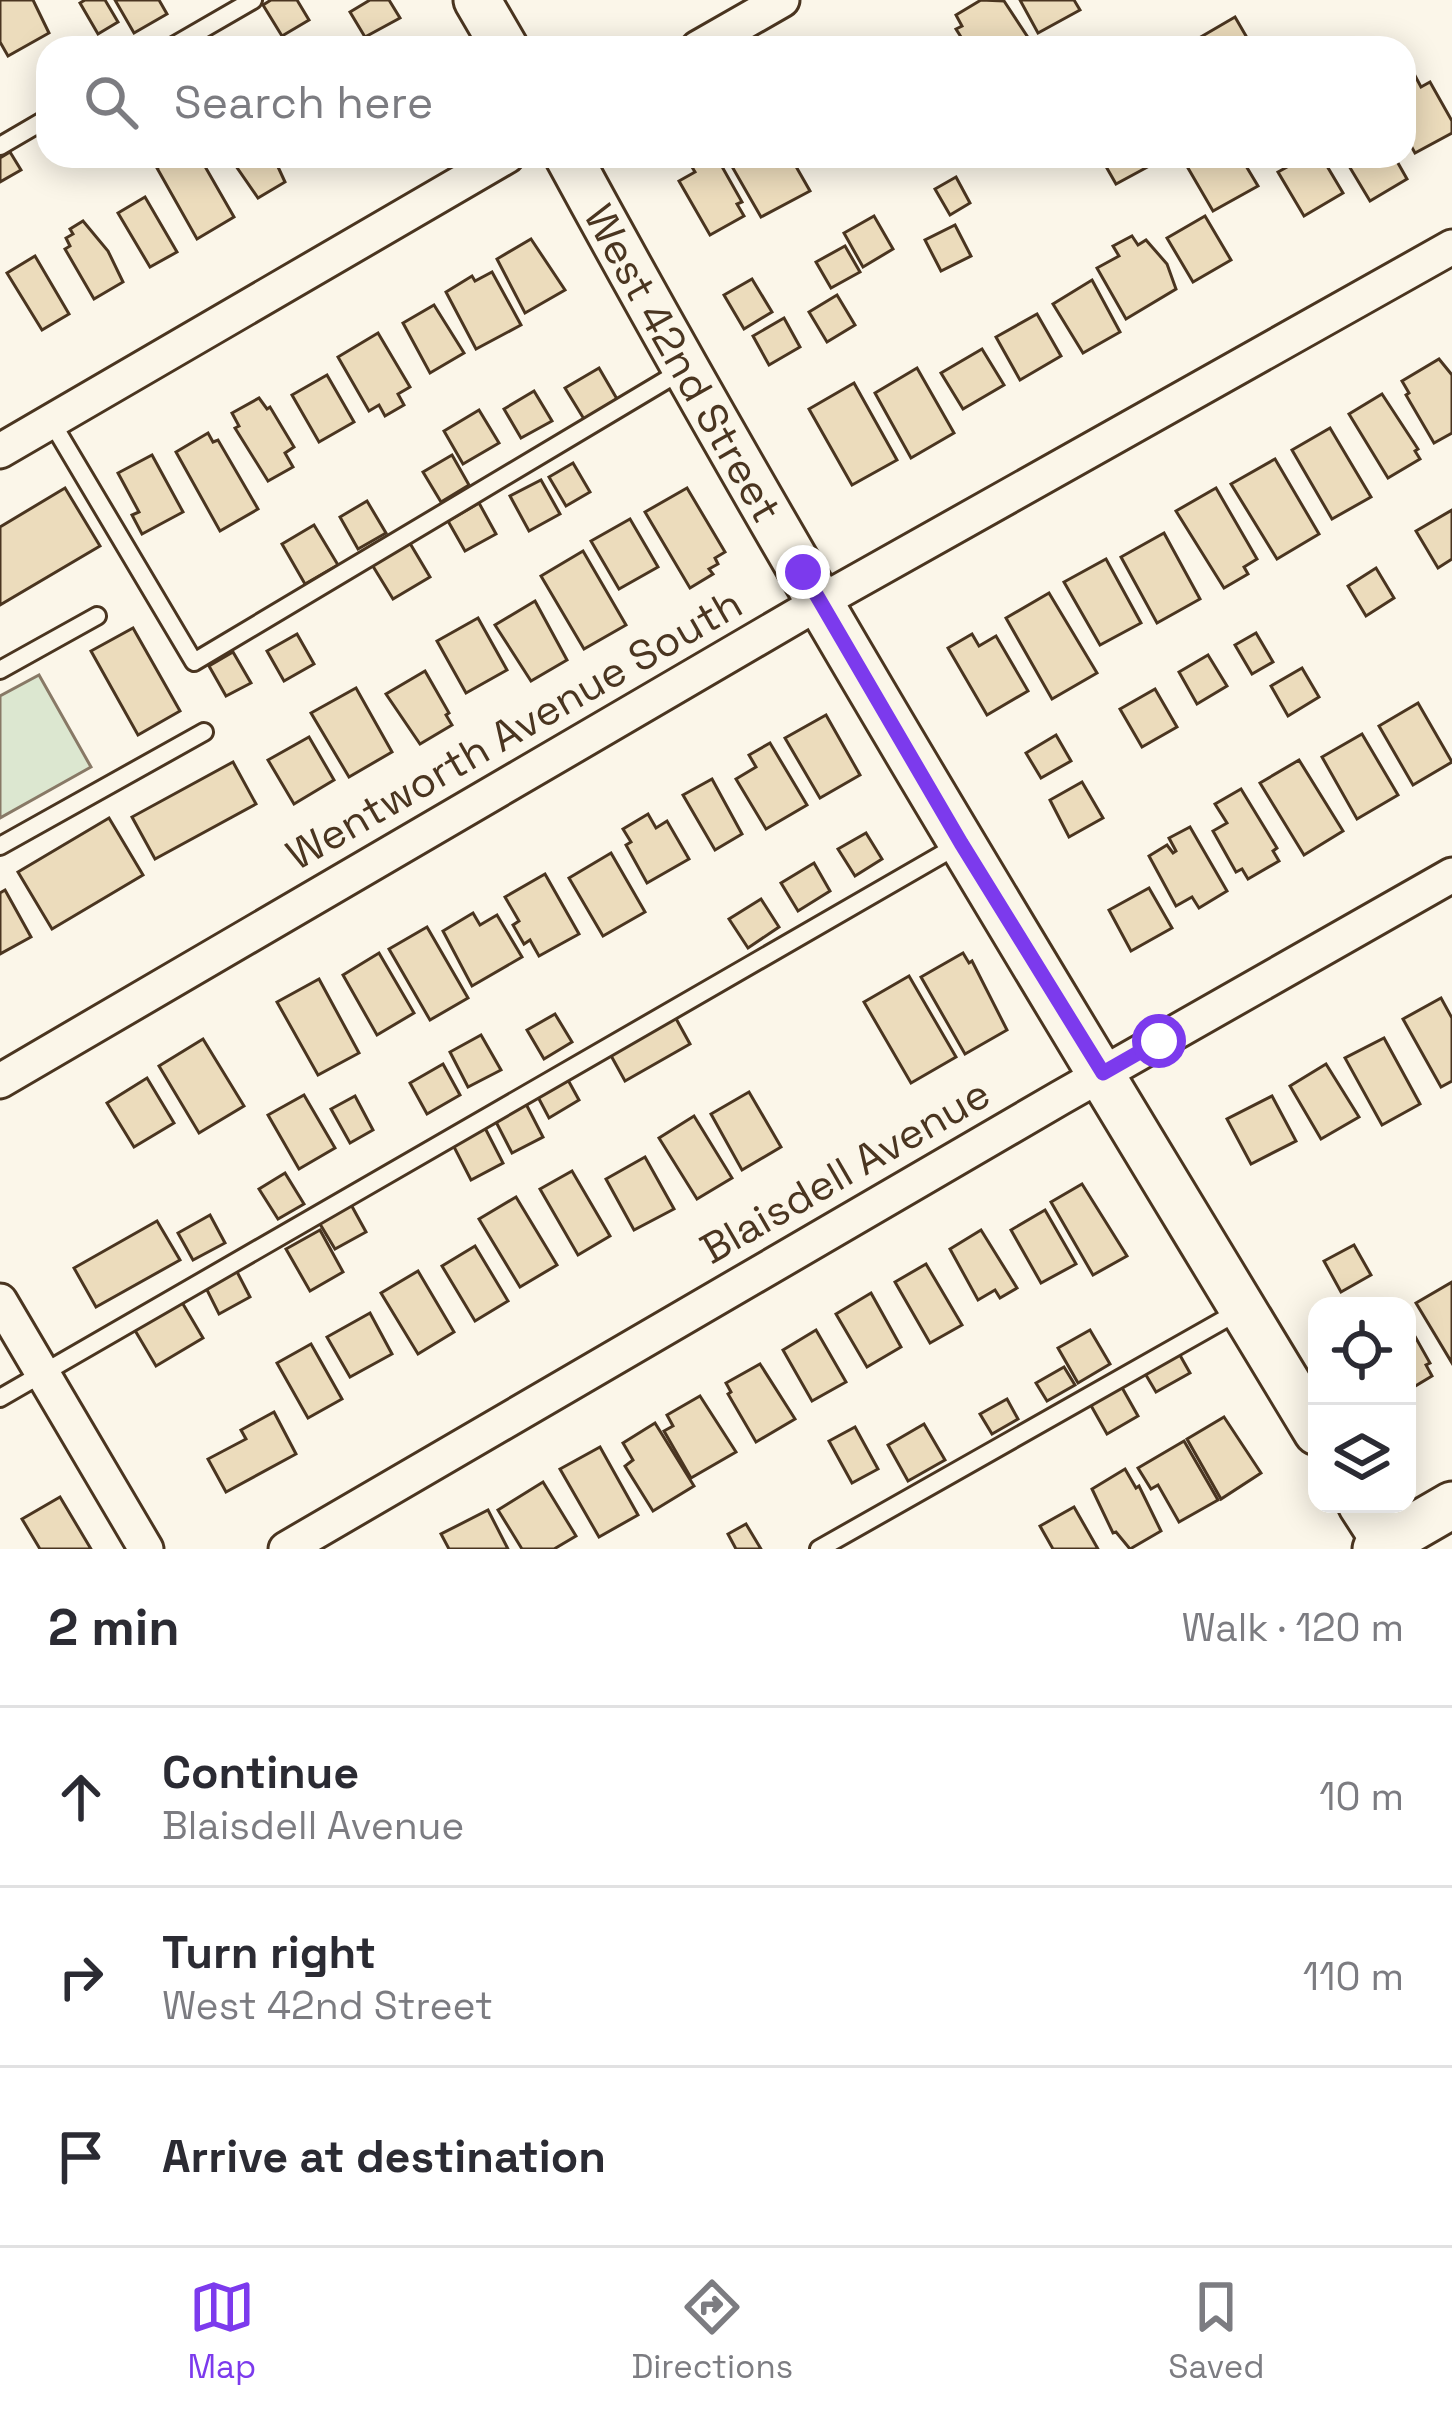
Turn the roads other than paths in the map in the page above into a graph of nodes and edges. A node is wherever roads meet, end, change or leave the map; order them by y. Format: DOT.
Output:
graph roads {
  1 [pos="253,0"];
  2 [pos="477,0"];
  3 [pos="782,0"];
  4 [pos="191,36"];
  5 [pos="498,36"];
  6 [pos="719,36"];
  7 [pos="36,125"];
  8 [pos="0,146"];
  9 [pos="486,168"];
  10 [pos="575,168"];
  11 [pos="1452,247"];
  12 [pos="684,370"];
  13 [pos="51,421"];
  14 [pos="0,451"];
  15 [pos="820,602"];
  16 [pos="97,616"];
  17 [pos="0,670"];
  18 [pos="204,732"];
  19 [pos="961,843"];
  20 [pos="0,847"];
  21 [pos="1452,875"];
  22 [pos="1103,1073"];
  23 [pos="0,1081"];
  24 [pos="0,1301"];
  25 [pos="1243,1309"];
  26 [pos="43,1373"];
  27 [pos="0,1398"];
  28 [pos="1308,1417"];
  29 [pos="1452,1505"];
  30 [pos="1366,1513"];
  31 [pos="1384,1547"];
  32 [pos="146,1549"];
  33 [pos="286,1549"];
  34 [pos="819,1549"];
  1 -- 4 [label="lane"];
  2 -- 5 [label="street"];
  3 -- 6 [label="street"];
  7 -- 8 [label="lane"];
  9 -- 13 [label="street"];
  10 -- 12 [label="street, West 42nd Street"];
  11 -- 15 [label="street, Wentworth Avenue South"];
  12 -- 13 [label="lane"];
  12 -- 15 [label="street, West 42nd Street"];
  13 -- 14 [label="street"];
  15 -- 19 [label="street, West 42nd Street"];
  15 -- 23 [label="street, Wentworth Avenue South"];
  16 -- 17 [label="lane"];
  18 -- 20 [label="lane"];
  19 -- 22 [label="street, West 42nd Street"];
  19 -- 26 [label="lane"];
  21 -- 22 [label="street, Blaisdell Avenue"];
  22 -- 25 [label="street, West 42nd Street"];
  22 -- 33 [label="street, Blaisdell Avenue"];
  24 -- 26 [label="street"];
  25 -- 28 [label="street, West 42nd Street"];
  25 -- 34 [label="lane"];
  26 -- 27 [label="lane"];
  26 -- 32 [label="street"];
  29 -- 31 [label="street"];
  30 -- 31 [label="street"];
}
